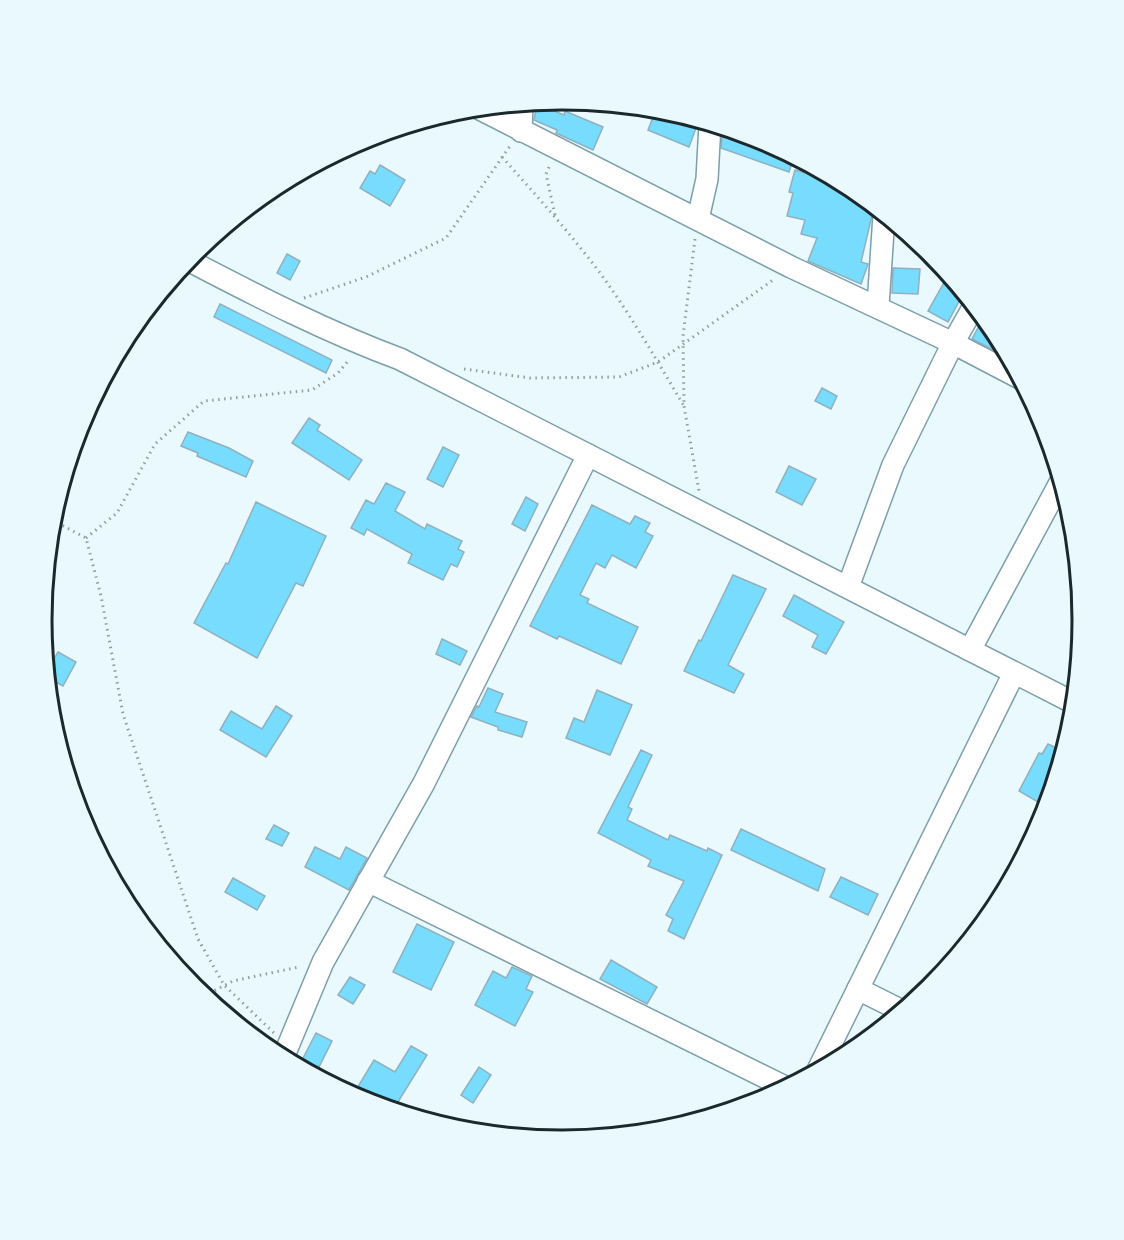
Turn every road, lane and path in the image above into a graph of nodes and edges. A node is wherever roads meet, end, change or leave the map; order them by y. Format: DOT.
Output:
graph roads {
  1 [pos="522,113"];
  2 [pos="492,115"];
  3 [pos="521,131"];
  4 [pos="710,133"];
  5 [pos="557,147"];
  6 [pos="502,157"];
  7 [pos="555,217"];
  8 [pos="698,219"];
  9 [pos="883,225"];
  10 [pos="197,265"];
  11 [pos="791,267"];
  12 [pos="878,306"];
  13 [pos="277,307"];
  14 [pos="969,314"];
  15 [pos="953,343"];
  16 [pos="361,344"];
  17 [pos="683,344"];
  18 [pos="658,362"];
  19 [pos="462,369"];
  20 [pos="1006,371"];
  21 [pos="684,406"];
  22 [pos="588,454"];
  23 [pos="1055,492"];
  24 [pos="704,514"];
  25 [pos="61,525"];
  26 [pos="86,538"];
  27 [pos="848,587"];
  28 [pos="970,650"];
  29 [pos="1014,673"];
  30 [pos="1065,699"];
  31 [pos="368,881"];
  32 [pos="323,962"];
  33 [pos="224,985"];
  34 [pos="858,989"];
  35 [pos="213,991"];
  36 [pos="893,1007"];
  37 [pos="278,1043"];
  38 [pos="287,1049"];
  39 [pos="825,1056"];
  40 [pos="776,1082"];
  1 -- 3 [label="street"];
  2 -- 3 [label="street"];
  3 -- 5 [label="street"];
  3 -- 6 [label="path"];
  4 -- 8 [label="street"];
  5 -- 7 [label="path"];
  5 -- 8 [label="street"];
  6 -- 7 [label="path"];
  6 -- 13 [label="path"];
  7 -- 18 [label="path"];
  8 -- 11 [label="street"];
  8 -- 17 [label="path"];
  9 -- 12 [label="street"];
  10 -- 13 [label="street"];
  11 -- 12 [label="street"];
  11 -- 17 [label="path"];
  12 -- 15 [label="street"];
  13 -- 16 [label="street"];
  14 -- 15 [label="street"];
  15 -- 20 [label="street"];
  15 -- 27 [label="street"];
  16 -- 22 [label="street"];
  16 -- 26 [label="path"];
  17 -- 18 [label="path"];
  17 -- 21 [label="path"];
  18 -- 19 [label="path"];
  18 -- 21 [label="path"];
  21 -- 24 [label="path"];
  22 -- 24 [label="street"];
  22 -- 31 [label="street"];
  23 -- 28 [label="street"];
  24 -- 27 [label="street"];
  25 -- 26 [label="path"];
  26 -- 33 [label="path"];
  27 -- 28 [label="street"];
  28 -- 29 [label="street"];
  29 -- 30 [label="street"];
  29 -- 34 [label="street"];
  31 -- 32 [label="street"];
  31 -- 40 [label="street"];
  32 -- 33 [label="path"];
  32 -- 38 [label="street"];
  33 -- 35 [label="path"];
  33 -- 37 [label="path"];
  34 -- 36 [label="street"];
  34 -- 39 [label="street"];
}
